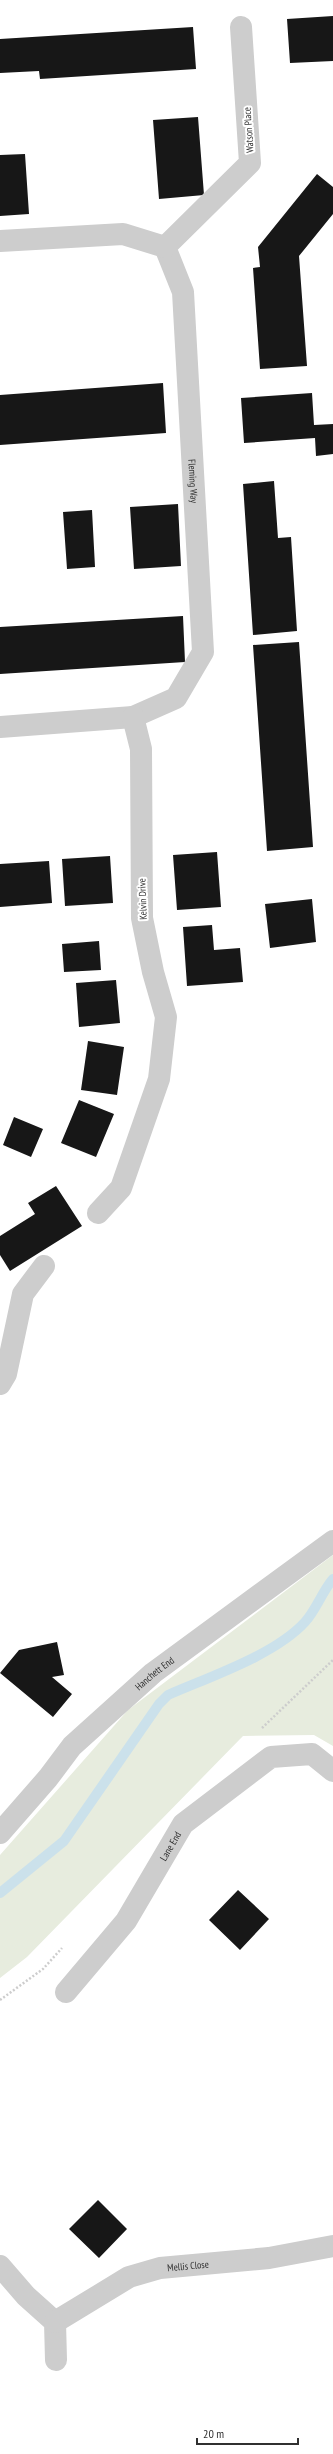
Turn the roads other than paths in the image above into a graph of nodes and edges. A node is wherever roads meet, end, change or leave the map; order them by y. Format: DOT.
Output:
graph roads {
  1 [pos="241,27"];
  2 [pos="0,241"];
  3 [pos="166,247"];
  4 [pos="133,717"];
  5 [pos="0,727"];
  6 [pos="98,1213"];
  7 [pos="44,1266"];
  8 [pos="0,1384"];
  9 [pos="333,1541"];
  10 [pos="333,1771"];
  11 [pos="0,1833"];
  12 [pos="66,1992"];
  13 [pos="333,2246"];
  14 [pos="0,2266"];
  15 [pos="55,2322"];
  16 [pos="56,2360"];
  1 -- 3 [label="street, Watson Place"];
  2 -- 3 [label="street"];
  3 -- 4 [label="street, Fleming Way"];
  4 -- 5 [label="street, Fleming Way"];
  4 -- 6 [label="street, Kelvin Drive"];
  7 -- 8 [label="street"];
  9 -- 11 [label="street, Hanchett End"];
  10 -- 12 [label="street, Lane End"];
  13 -- 15 [label="street, Mellis Close"];
  14 -- 15 [label="street"];
  15 -- 16 [label="street"];
}
